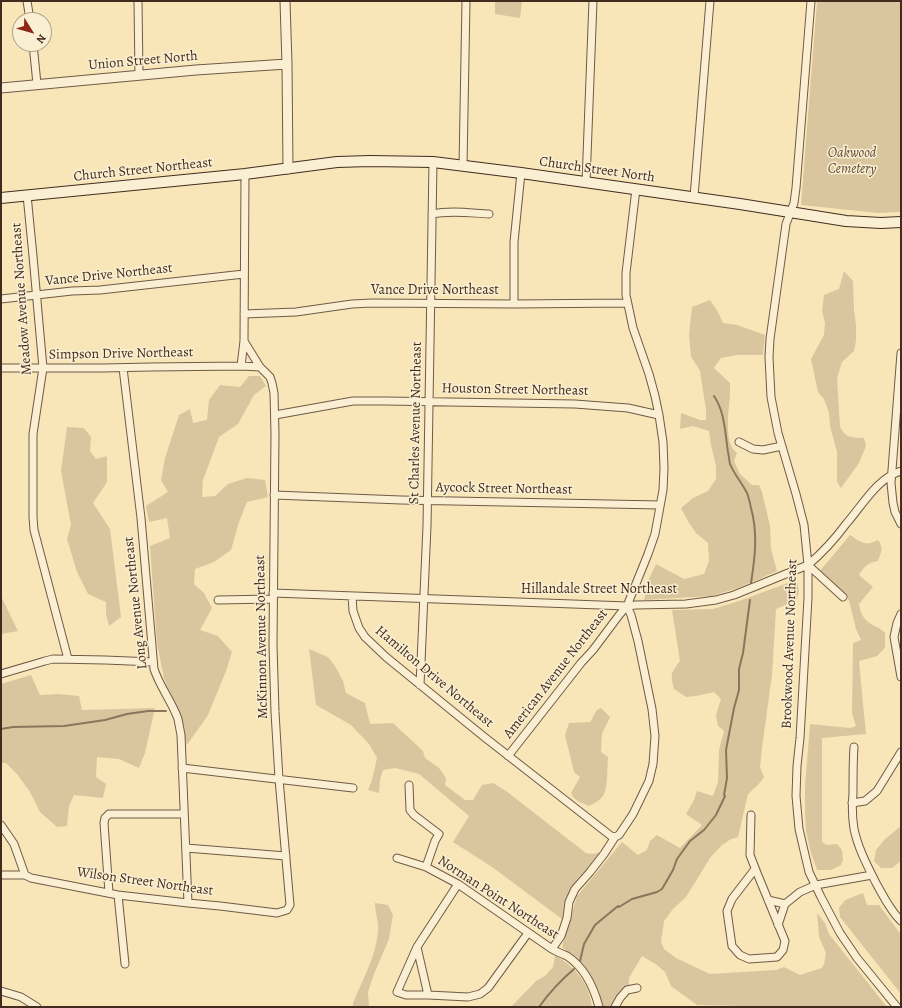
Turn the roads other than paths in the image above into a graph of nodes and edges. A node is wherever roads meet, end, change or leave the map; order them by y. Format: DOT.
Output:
graph roads {
  1 [pos="27,1"];
  2 [pos="138,1"];
  3 [pos="285,1"];
  4 [pos="466,1"];
  5 [pos="593,1"];
  6 [pos="710,1"];
  7 [pos="811,1"];
  8 [pos="29,12"];
  9 [pos="34,52"];
  10 [pos="287,64"];
  11 [pos="139,75"];
  12 [pos="38,84"];
  13 [pos="1,88"];
  14 [pos="433,162"];
  15 [pos="463,166"];
  16 [pos="288,169"];
  17 [pos="521,173"];
  18 [pos="245,174"];
  19 [pos="586,182"];
  20 [pos="636,189"];
  21 [pos="27,195"];
  22 [pos="694,197"];
  23 [pos="1,198"];
  24 [pos="791,212"];
  25 [pos="432,214"];
  26 [pos="489,214"];
  27 [pos="901,222"];
  28 [pos="244,274"];
  29 [pos="37,296"];
  30 [pos="1,299"];
  31 [pos="627,303"];
  32 [pos="431,304"];
  33 [pos="514,304"];
  34 [pos="244,314"];
  35 [pos="244,341"];
  36 [pos="901,354"];
  37 [pos="241,366"];
  38 [pos="260,367"];
  39 [pos="1,368"];
  40 [pos="42,368"];
  41 [pos="123,368"];
  42 [pos="429,402"];
  43 [pos="275,415"];
  44 [pos="659,415"];
  45 [pos="739,442"];
  46 [pos="782,446"];
  47 [pos="901,471"];
  48 [pos="892,475"];
  49 [pos="274,494"];
  50 [pos="428,500"];
  51 [pos="660,505"];
  52 [pos="901,524"];
  53 [pos="808,565"];
  54 [pos="273,596"];
  55 [pos="352,596"];
  56 [pos="842,597"];
  57 [pos="424,599"];
  58 [pos="218,600"];
  59 [pos="627,606"];
  60 [pos="901,614"];
  61 [pos="68,659"];
  62 [pos="153,662"];
  63 [pos="1,674"];
  64 [pos="901,677"];
  65 [pos="420,685"];
  66 [pos="854,747"];
  67 [pos="901,752"];
  68 [pos="508,756"];
  69 [pos="182,768"];
  70 [pos="279,779"];
  71 [pos="409,785"];
  72 [pos="353,788"];
  73 [pos="852,803"];
  74 [pos="184,814"];
  75 [pos="751,815"];
  76 [pos="1,825"];
  77 [pos="615,837"];
  78 [pos="186,848"];
  79 [pos="286,856"];
  80 [pos="397,858"];
  81 [pos="426,867"];
  82 [pos="755,868"];
  83 [pos="1,875"];
  84 [pos="25,875"];
  85 [pos="872,875"];
  86 [pos="458,884"];
  87 [pos="816,885"];
  88 [pos="109,893"];
  89 [pos="118,895"];
  90 [pos="768,900"];
  91 [pos="188,903"];
  92 [pos="785,904"];
  93 [pos="287,910"];
  94 [pos="901,921"];
  95 [pos="778,925"];
  96 [pos="528,933"];
  97 [pos="417,947"];
  98 [pos="552,949"];
  99 [pos="125,964"];
  100 [pos="637,988"];
  101 [pos="1,991"];
  102 [pos="428,995"];
  103 [pos="36,1007"];
  104 [pos="599,1007"];
  105 [pos="615,1007"];
  106 [pos="897,1007"];
  1 -- 8 [label="street"];
  2 -- 11 [label="street"];
  3 -- 10 [label="street"];
  4 -- 15 [label="street"];
  5 -- 19 [label="street"];
  6 -- 22 [label="street"];
  7 -- 24 [label="street, Brookwood Avenue Northeast"];
  9 -- 12 [label="street"];
  10 -- 11 [label="street, Union Street North"];
  10 -- 16 [label="street"];
  11 -- 12 [label="street, Union Street North"];
  12 -- 13 [label="street, Union Street North"];
  14 -- 15 [label="main road, Church Street North"];
  14 -- 16 [label="main road, Church Street North"];
  14 -- 25 [label="street, St Charles Avenue Northeast"];
  15 -- 17 [label="main road, Church Street North"];
  16 -- 18 [label="main road, Church Street Northeast"];
  17 -- 19 [label="main road, Church Street North"];
  17 -- 33 [label="street"];
  18 -- 21 [label="main road, Church Street Northeast"];
  18 -- 28 [label="street"];
  19 -- 20 [label="main road, Church Street North"];
  20 -- 22 [label="main road, Church Street North"];
  20 -- 31 [label="street, American Avenue Northeast"];
  21 -- 23 [label="main road, Church Street Northeast"];
  21 -- 29 [label="street, Meadow Avenue Northeast"];
  22 -- 24 [label="main road, Church Street North"];
  24 -- 27 [label="main road, Church Street North"];
  24 -- 46 [label="street, Brookwood Avenue Northeast"];
  25 -- 26 [label="street"];
  25 -- 32 [label="street, St Charles Avenue Northeast"];
  28 -- 29 [label="street, Vance Drive Northeast"];
  28 -- 34 [label="street"];
  29 -- 30 [label="street, Vance Drive Northeast"];
  29 -- 40 [label="street, Meadow Avenue Northeast"];
  31 -- 33 [label="street, Vance Drive Northeast"];
  31 -- 44 [label="street, American Avenue Northeast"];
  32 -- 33 [label="street, Vance Drive Northeast"];
  32 -- 34 [label="street, Vance Drive Northeast"];
  32 -- 42 [label="street, St Charles Avenue Northeast"];
  34 -- 35 [label="street"];
  35 -- 37 [label="street"];
  35 -- 38 [label="street, McKinnon Avenue Northeast"];
  36 -- 48 [label="street"];
  37 -- 38 [label="street"];
  37 -- 41 [label="street, Simpson Drive Northeast"];
  38 -- 43 [label="street, McKinnon Avenue Northeast"];
  39 -- 40 [label="street, Simpson Drive Northeast"];
  40 -- 41 [label="street, Simpson Drive Northeast"];
  40 -- 61 [label="street, Meadow Avenue Northeast"];
  41 -- 62 [label="street, Long Avenue Northeast"];
  42 -- 43 [label="street, Houston Street Northeast"];
  42 -- 44 [label="street, Houston Street Northeast"];
  42 -- 50 [label="street, St Charles Avenue Northeast"];
  43 -- 49 [label="street, McKinnon Avenue Northeast"];
  44 -- 51 [label="street, American Avenue Northeast"];
  45 -- 46 [label="street"];
  46 -- 53 [label="street, Brookwood Avenue Northeast"];
  47 -- 48 [label="street, Hillandale Street Northeast"];
  48 -- 52 [label="street"];
  48 -- 53 [label="street, Hillandale Street Northeast"];
  49 -- 50 [label="street, Aycock Street Northeast"];
  49 -- 54 [label="street, McKinnon Avenue Northeast"];
  50 -- 51 [label="street, Aycock Street Northeast"];
  50 -- 57 [label="street, St Charles Avenue Northeast"];
  51 -- 59 [label="street, American Avenue Northeast"];
  53 -- 56 [label="street"];
  53 -- 59 [label="street, Hillandale Street Northeast"];
  53 -- 87 [label="street, Brookwood Avenue Northeast"];
  54 -- 55 [label="street, Hillandale Street Northeast"];
  54 -- 58 [label="street, Hillandale Street Northeast"];
  54 -- 70 [label="street, McKinnon Avenue Northeast"];
  55 -- 57 [label="street, Hillandale Street Northeast"];
  55 -- 65 [label="street, Hamilton Drive Northeast"];
  57 -- 59 [label="street, Hillandale Street Northeast"];
  57 -- 65 [label="street, St Charles Avenue Northeast"];
  59 -- 68 [label="street, American Avenue Northeast"];
  59 -- 77 [label="street"];
  60 -- 64 [label="street"];
  61 -- 62 [label="street"];
  61 -- 63 [label="street"];
  62 -- 69 [label="street, Long Avenue Northeast"];
  65 -- 68 [label="street, Hamilton Drive Northeast"];
  66 -- 73 [label="street"];
  67 -- 73 [label="street"];
  68 -- 77 [label="street, Hamilton Drive Northeast"];
  69 -- 70 [label="street"];
  69 -- 74 [label="street, Long Avenue Northeast"];
  70 -- 72 [label="street"];
  70 -- 79 [label="street, McKinnon Avenue Northeast"];
  71 -- 81 [label="street, Norman Point Northeast"];
  73 -- 85 [label="street"];
  74 -- 78 [label="street, Long Avenue Northeast"];
  74 -- 88 [label="street"];
  75 -- 82 [label="street"];
  76 -- 84 [label="street"];
  77 -- 98 [label="street"];
  78 -- 79 [label="street"];
  78 -- 91 [label="street, Long Avenue Northeast"];
  79 -- 93 [label="street, McKinnon Avenue Northeast"];
  80 -- 81 [label="street"];
  81 -- 86 [label="street, Norman Point Northeast"];
  82 -- 90 [label="street"];
  82 -- 95 [label="street"];
  83 -- 84 [label="street, Wilson Street Northeast"];
  84 -- 88 [label="street, Wilson Street Northeast"];
  85 -- 87 [label="street"];
  85 -- 94 [label="street"];
  86 -- 96 [label="street, Norman Point Northeast"];
  86 -- 97 [label="street"];
  87 -- 92 [label="street"];
  87 -- 106 [label="street, Brookwood Avenue Northeast"];
  88 -- 89 [label="street, Wilson Street Northeast"];
  89 -- 91 [label="street, Wilson Street Northeast"];
  89 -- 99 [label="street"];
  90 -- 92 [label="street"];
  90 -- 95 [label="street"];
  91 -- 93 [label="street, Wilson Street Northeast"];
  92 -- 95 [label="street"];
  96 -- 98 [label="street, Norman Point Northeast"];
  96 -- 102 [label="street"];
  97 -- 102 [label="street"];
  97 -- 102 [label="street"];
  98 -- 104 [label="street, Norman Point Northeast"];
  100 -- 105 [label="street"];
  101 -- 103 [label="street"];
}
